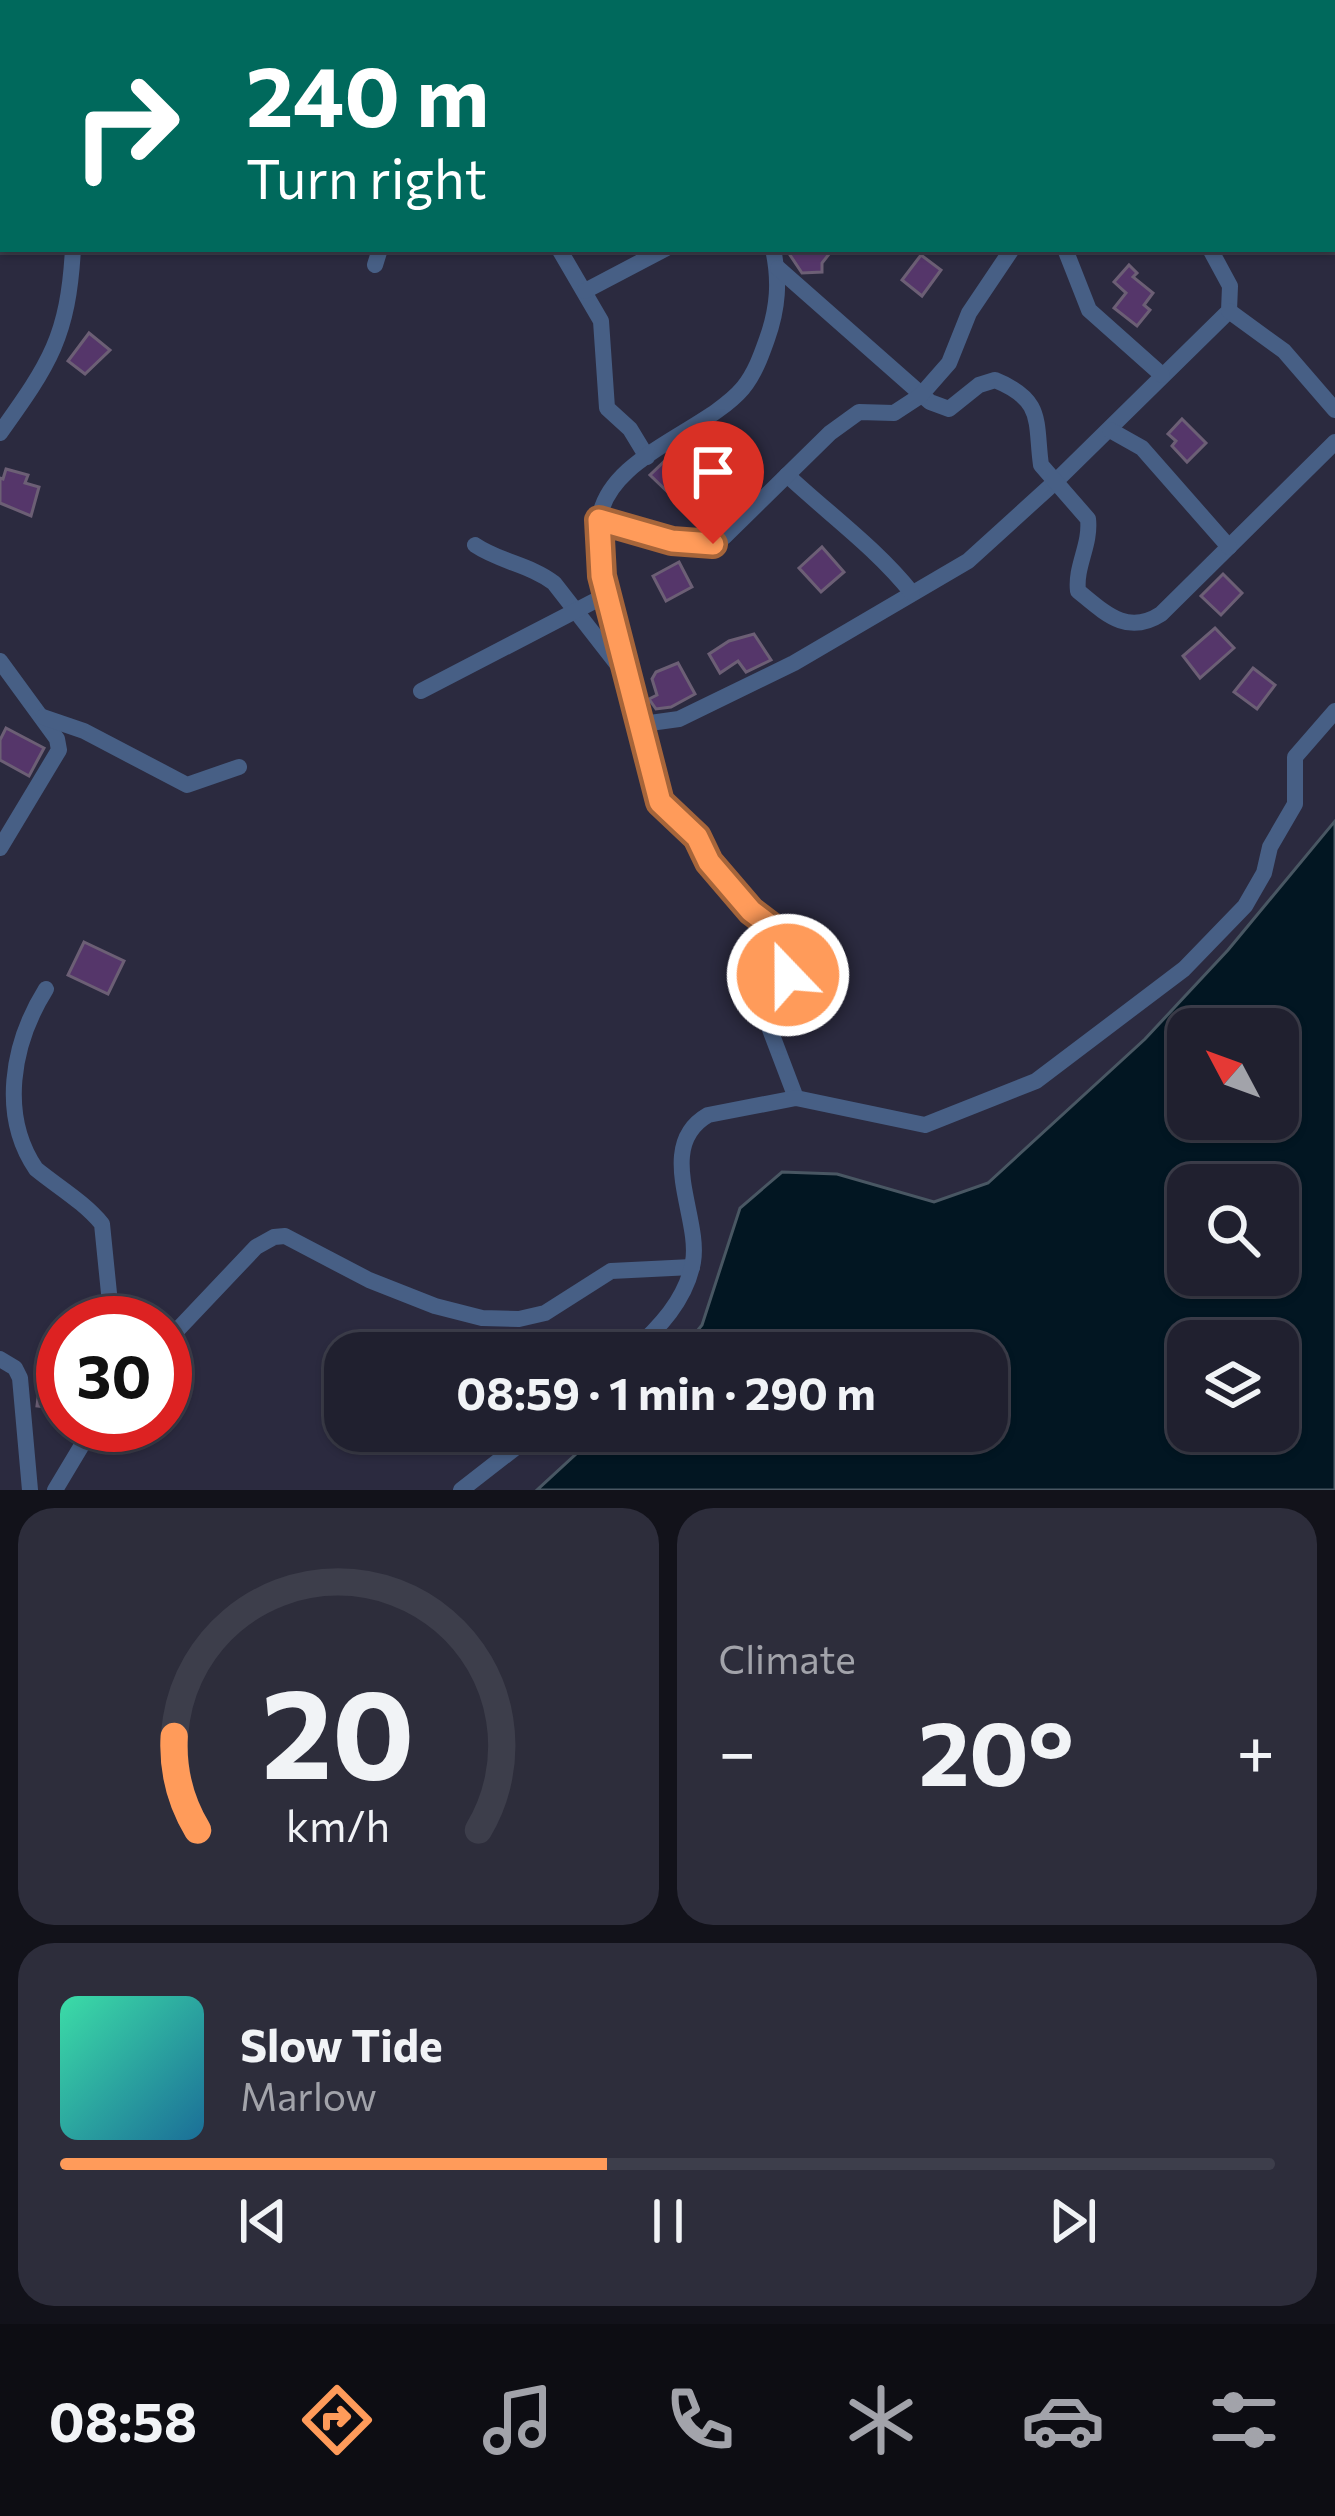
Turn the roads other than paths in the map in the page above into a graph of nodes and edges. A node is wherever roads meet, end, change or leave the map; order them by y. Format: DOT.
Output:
graph roads {
  1 [pos="74,252"];
  2 [pos="561,252"];
  3 [pos="659,252"];
  4 [pos="1010,252"];
  5 [pos="1066,252"];
  6 [pos="1212,252"];
  7 [pos="775,258"];
  8 [pos="584,291"];
  9 [pos="1229,311"];
  10 [pos="1162,375"];
  11 [pos="920,396"];
  12 [pos="1335,410"];
  13 [pos="1110,430"];
  14 [pos="0,433"];
  15 [pos="1335,442"];
  16 [pos="647,457"];
  17 [pos="788,475"];
  18 [pos="1055,482"];
  19 [pos="599,520"];
  20 [pos="475,545"];
  21 [pos="1229,547"];
  22 [pos="912,593"];
  23 [pos="608,594"];
  24 [pos="578,609"];
  25 [pos="0,661"];
  26 [pos="625,675"];
  27 [pos="421,691"];
  28 [pos="1335,711"];
  29 [pos="43,717"];
  30 [pos="637,719"];
  31 [pos="239,767"];
  32 [pos="0,848"];
  33 [pos="46,988"];
  34 [pos="796,1098"];
  35 [pos="692,1267"];
  36 [pos="109,1296"];
  37 [pos="192,1315"];
  38 [pos="650,1332"];
  39 [pos="0,1359"];
  40 [pos="78,1452"];
  41 [pos="510,1452"];
  42 [pos="30,1490"];
  43 [pos="56,1490"];
  44 [pos="461,1490"];
  1 -- 14 [label="street"];
  2 -- 8 [label="street"];
  3 -- 8 [label="street"];
  4 -- 11 [label="street"];
  5 -- 10 [label="street"];
  6 -- 9 [label="street"];
  7 -- 11 [label="street"];
  7 -- 16 [label="street"];
  8 -- 16 [label="street"];
  9 -- 10 [label="street"];
  9 -- 12 [label="street"];
  10 -- 13 [label="street"];
  11 -- 17 [label="street"];
  11 -- 18 [label="street"];
  13 -- 18 [label="street"];
  13 -- 21 [label="street"];
  15 -- 21 [label="street"];
  16 -- 19 [label="street"];
  17 -- 19 [label="street"];
  17 -- 22 [label="street"];
  18 -- 21 [label="street"];
  18 -- 22 [label="street"];
  19 -- 23 [label="street"];
  20 -- 24 [label="street"];
  22 -- 30 [label="street"];
  23 -- 24 [label="street"];
  23 -- 26 [label="street"];
  24 -- 26 [label="street"];
  24 -- 27 [label="street"];
  25 -- 29 [label="street"];
  26 -- 30 [label="street"];
  28 -- 34 [label="street"];
  29 -- 31 [label="street"];
  29 -- 32 [label="street"];
  30 -- 34 [label="street"];
  33 -- 36 [label="street"];
  34 -- 35 [label="street"];
  35 -- 37 [label="street"];
  35 -- 38 [label="street"];
  39 -- 42 [label="street"];
  40 -- 43 [label="street"];
  41 -- 44 [label="street"];
}
